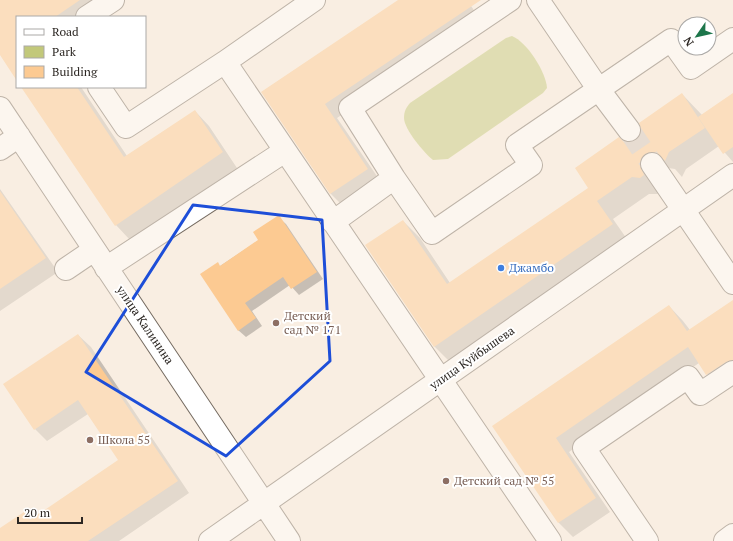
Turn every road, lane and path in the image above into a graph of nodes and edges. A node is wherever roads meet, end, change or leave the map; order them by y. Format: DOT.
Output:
graph roads {
  1 [pos="113,0"];
  2 [pos="314,0"];
  3 [pos="510,0"];
  4 [pos="538,0"];
  5 [pos="89,16"];
  6 [pos="733,39"];
  7 [pos="225,62"];
  8 [pos="100,88"];
  9 [pos="599,90"];
  10 [pos="0,108"];
  11 [pos="629,130"];
  12 [pos="19,136"];
  13 [pos="0,149"];
  14 [pos="285,151"];
  15 [pos="652,164"];
  16 [pos="733,175"];
  17 [pos="394,178"];
  18 [pos="682,209"];
  19 [pos="333,222"];
  20 [pos="94,250"];
  21 [pos="106,268"];
  22 [pos="66,269"];
  23 [pos="733,284"];
  24 [pos="733,372"];
  25 [pos="441,380"];
  26 [pos="264,503"];
  27 [pos="733,536"];
  28 [pos="210,541"];
  29 [pos="289,541"];
  30 [pos="550,541"];
  31 [pos="647,541"];
  32 [pos="725,541"];
  1 -- 5 [label="street"];
  2 -- 7 [label="street"];
  3 -- 17 [label="street"];
  4 -- 9 [label="street"];
  6 -- 9 [label="street"];
  7 -- 8 [label="street"];
  7 -- 14 [label="street"];
  9 -- 11 [label="street"];
  9 -- 17 [label="street"];
  10 -- 12 [label="street, улица Калинина"];
  12 -- 13 [label="street"];
  12 -- 20 [label="street, улица Калинина"];
  14 -- 19 [label="street"];
  14 -- 21 [label="street"];
  15 -- 18 [label="street"];
  16 -- 18 [label="street, улица Куйбышева"];
  17 -- 19 [label="street"];
  18 -- 23 [label="street"];
  18 -- 25 [label="street, улица Куйбышева"];
  19 -- 25 [label="street"];
  20 -- 21 [label="street, улица Калинина"];
  20 -- 22 [label="street"];
  21 -- 26 [label="street, улица Калинина"];
  24 -- 31 [label="street"];
  25 -- 26 [label="street, улица Куйбышева"];
  25 -- 30 [label="street"];
  26 -- 28 [label="street, улица Куйбышева"];
  26 -- 29 [label="street, улица Калинина"];
  27 -- 32 [label="street"];
}
